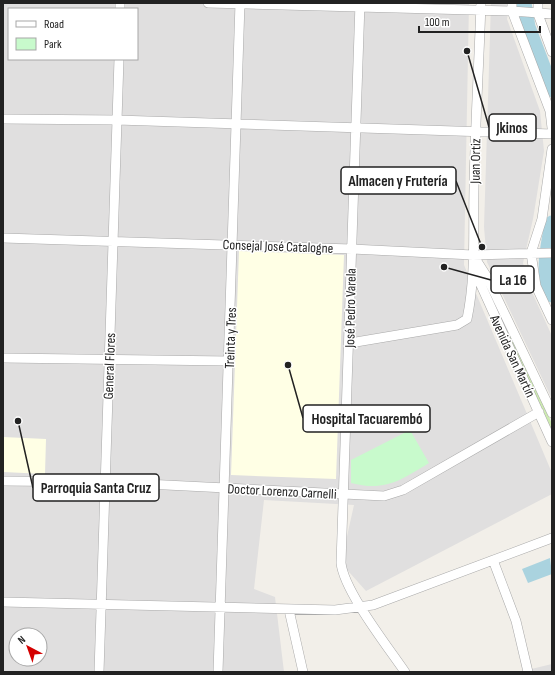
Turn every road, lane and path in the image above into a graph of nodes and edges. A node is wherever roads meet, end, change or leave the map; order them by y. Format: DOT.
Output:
graph roads {
  1 [pos="208,3"];
  2 [pos="538,3"];
  3 [pos="240,4"];
  4 [pos="360,5"];
  5 [pos="480,7"];
  6 [pos="515,8"];
  7 [pos="535,13"];
  8 [pos="552,14"];
  9 [pos="552,52"];
  10 [pos="119,60"];
  11 [pos="3,119"];
  12 [pos="117,120"];
  13 [pos="236,124"];
  14 [pos="356,128"];
  15 [pos="552,128"];
  16 [pos="475,131"];
  17 [pos="552,134"];
  18 [pos="552,149"];
  19 [pos="3,238"];
  20 [pos="113,241"];
  21 [pos="233,245"];
  22 [pos="352,248"];
  23 [pos="533,253"];
  24 [pos="552,253"];
  25 [pos="473,254"];
  26 [pos="473,269"];
  27 [pos="552,320"];
  28 [pos="350,343"];
  29 [pos="3,358"];
  30 [pos="110,359"];
  31 [pos="229,361"];
  32 [pos="539,412"];
  33 [pos="552,413"];
  34 [pos="552,442"];
  35 [pos="3,481"];
  36 [pos="106,482"];
  37 [pos="224,488"];
  38 [pos="344,494"];
  39 [pos="552,538"];
  40 [pos="493,560"];
  41 [pos="3,602"];
  42 [pos="102,605"];
  43 [pos="220,608"];
  44 [pos="362,608"];
  45 [pos="289,610"];
  46 [pos="99,672"];
  47 [pos="218,672"];
  48 [pos="304,672"];
  49 [pos="405,672"];
  50 [pos="528,672"];
  1 -- 3 [label="street"];
  2 -- 7 [label="street"];
  3 -- 4 [label="street"];
  3 -- 13 [label="street, Treinta y Tres"];
  4 -- 5 [label="street"];
  4 -- 14 [label="street, José Pedro Varela"];
  5 -- 6 [label="street"];
  5 -- 16 [label="street, Juan Ortiz"];
  6 -- 7 [label="street"];
  6 -- 15 [label="street"];
  7 -- 8 [label="street"];
  7 -- 9 [label="street"];
  10 -- 12 [label="street, General Flores"];
  11 -- 12 [label="street"];
  12 -- 13 [label="street"];
  12 -- 20 [label="street, General Flores"];
  13 -- 14 [label="street"];
  13 -- 21 [label="street, Treinta y Tres"];
  14 -- 16 [label="street"];
  14 -- 22 [label="street, José Pedro Varela"];
  16 -- 17 [label="street"];
  16 -- 25 [label="street, Juan Ortiz"];
  18 -- 23 [label="street"];
  19 -- 20 [label="street, Consejal José Catalogne"];
  20 -- 21 [label="street, Consejal José Catalogne"];
  20 -- 30 [label="street, General Flores"];
  21 -- 22 [label="street, Consejal José Catalogne"];
  21 -- 31 [label="street, Treinta y Tres"];
  22 -- 25 [label="street, Consejal José Catalogne"];
  22 -- 28 [label="street, José Pedro Varela"];
  23 -- 24 [label="street, Consejal José Catalogne"];
  23 -- 25 [label="street, Consejal José Catalogne"];
  23 -- 27 [label="street"];
  25 -- 26 [label="street, Juan Ortiz"];
  25 -- 33 [label="street, Avenida San Martín"];
  26 -- 28 [label="street, Juan Ortiz"];
  26 -- 32 [label="street, Avenida San Martín"];
  28 -- 38 [label="street, José Pedro Varela"];
  29 -- 30 [label="street"];
  30 -- 31 [label="street"];
  30 -- 36 [label="street, General Flores"];
  31 -- 37 [label="street, Treinta y Tres"];
  32 -- 34 [label="street, Avenida San Martín"];
  32 -- 38 [label="street, Doctor Lorenzo Carnelli"];
  35 -- 36 [label="street, Doctor Lorenzo Carnelli"];
  36 -- 37 [label="street, Doctor Lorenzo Carnelli"];
  36 -- 42 [label="street, General Flores"];
  37 -- 38 [label="street, Doctor Lorenzo Carnelli"];
  37 -- 43 [label="street, Treinta y Tres"];
  38 -- 44 [label="street, José Pedro Varela"];
  39 -- 40 [label="street"];
  40 -- 44 [label="street"];
  40 -- 50 [label="street"];
  41 -- 42 [label="street"];
  42 -- 43 [label="street"];
  42 -- 46 [label="street, General Flores"];
  43 -- 45 [label="street"];
  43 -- 47 [label="street, Treinta y Tres"];
  44 -- 45 [label="street"];
  44 -- 49 [label="street, José Pedro Varela"];
  45 -- 48 [label="street"];
}
